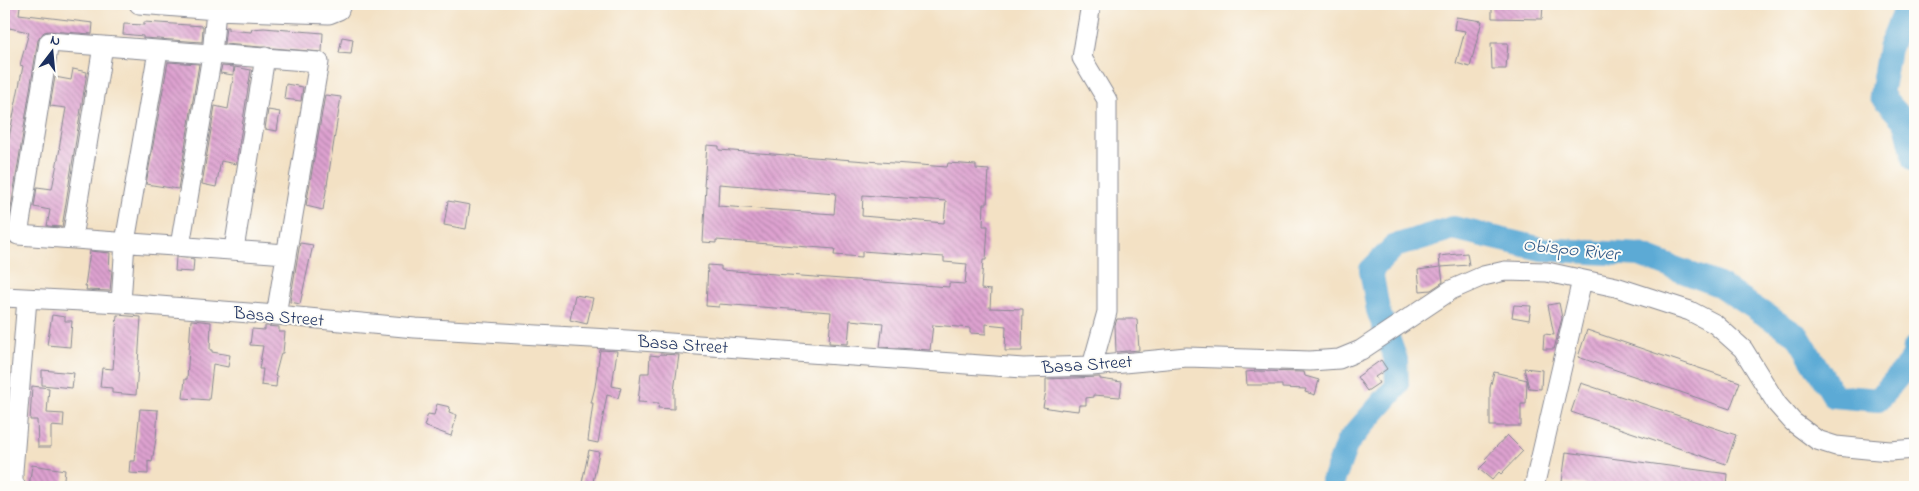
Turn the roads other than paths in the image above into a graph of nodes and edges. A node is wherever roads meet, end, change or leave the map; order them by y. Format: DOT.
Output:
graph roads {
  1 [pos="139,4"];
  2 [pos="341,4"];
  3 [pos="1091,4"];
  4 [pos="216,7"];
  5 [pos="291,8"];
  6 [pos="103,46"];
  7 [pos="158,51"];
  8 [pos="212,55"];
  9 [pos="265,57"];
  10 [pos="72,238"];
  11 [pos="124,242"];
  12 [pos="180,246"];
  13 [pos="234,249"];
  14 [pos="286,254"];
  15 [pos="1582,280"];
  16 [pos="4,297"];
  17 [pos="27,299"];
  18 [pos="121,304"];
  19 [pos="276,315"];
  20 [pos="1092,366"];
  21 [pos="1915,448"];
  22 [pos="16,487"];
  23 [pos="1534,487"];
  1 -- 4 [label="street"];
  2 -- 5 [label="street"];
  3 -- 20 [label="street"];
  4 -- 5 [label="street"];
  4 -- 8 [label="street"];
  6 -- 7 [label="street"];
  6 -- 10 [label="street"];
  6 -- 10 [label="street"];
  7 -- 8 [label="street"];
  7 -- 11 [label="street"];
  8 -- 9 [label="street"];
  8 -- 12 [label="street"];
  9 -- 13 [label="street"];
  9 -- 14 [label="street"];
  10 -- 11 [label="street"];
  11 -- 12 [label="street"];
  11 -- 18 [label="street"];
  12 -- 13 [label="street"];
  13 -- 14 [label="street"];
  14 -- 19 [label="street"];
  15 -- 20 [label="street, Basa Street"];
  15 -- 21 [label="street, Basa Street"];
  15 -- 23 [label="street"];
  16 -- 17 [label="street, Basa Street"];
  17 -- 18 [label="street, Basa Street"];
  17 -- 22 [label="street"];
  18 -- 19 [label="street, Basa Street"];
  19 -- 20 [label="street, Basa Street"];
}
